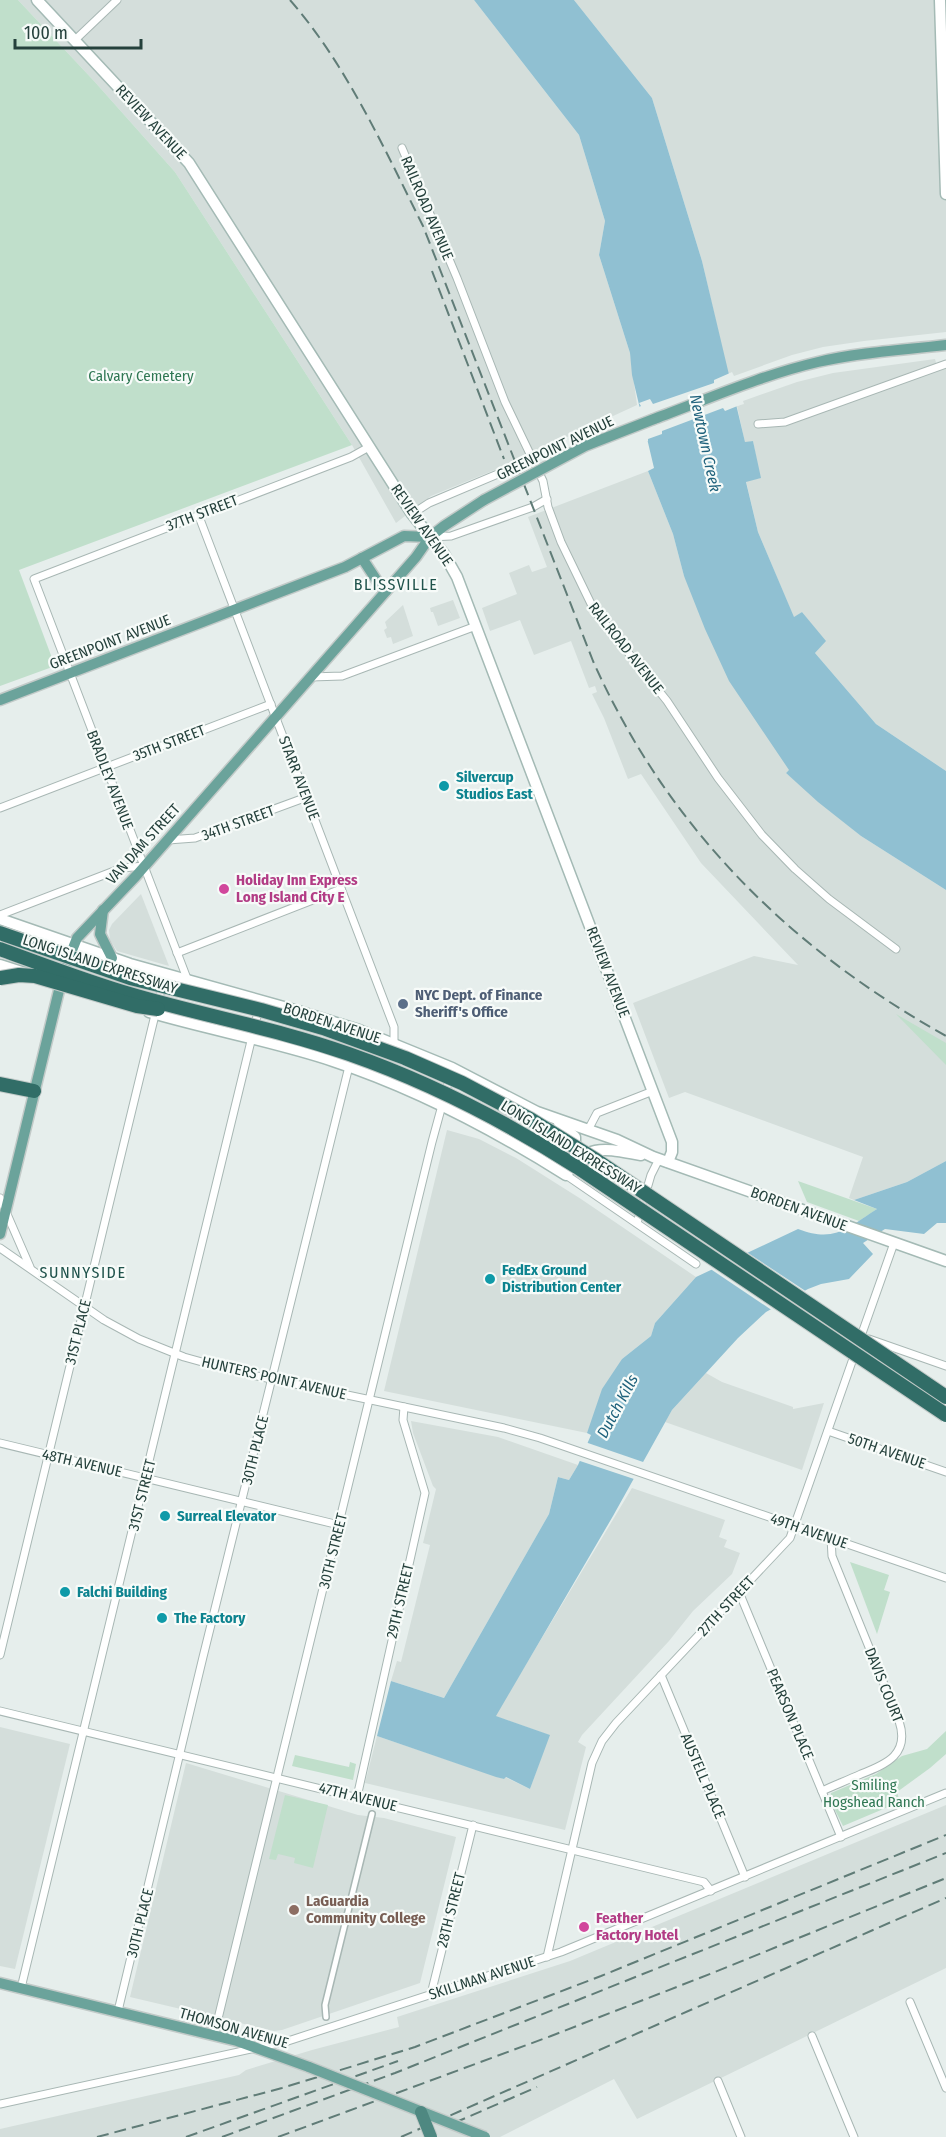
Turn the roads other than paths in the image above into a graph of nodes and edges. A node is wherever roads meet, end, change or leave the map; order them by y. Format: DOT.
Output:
graph roads {
  1 [pos="37,0"];
  2 [pos="117,0"];
  3 [pos="939,0"];
  4 [pos="75,40"];
  5 [pos="402,148"];
  6 [pos="946,194"];
  7 [pos="946,345"];
  8 [pos="946,364"];
  9 [pos="758,424"];
  10 [pos="369,447"];
  11 [pos="531,460"];
  12 [pos="547,499"];
  13 [pos="198,514"];
  14 [pos="412,514"];
  15 [pos="430,537"];
  16 [pos="362,558"];
  17 [pos="33,579"];
  18 [pos="386,591"];
  19 [pos="235,610"];
  20 [pos="476,626"];
  21 [pos="68,673"];
  22 [pos="311,677"];
  23 [pos="0,700"];
  24 [pos="271,704"];
  25 [pos="276,718"];
  26 [pos="105,767"];
  27 [pos="307,797"];
  28 [pos="0,808"];
  29 [pos="168,840"];
  30 [pos="144,866"];
  31 [pos="341,889"];
  32 [pos="103,910"];
  33 [pos="0,917"];
  34 [pos="0,933"];
  35 [pos="74,945"];
  36 [pos="0,949"];
  37 [pos="896,949"];
  38 [pos="177,953"];
  39 [pos="112,958"];
  40 [pos="0,965"];
  41 [pos="165,975"];
  42 [pos="0,978"];
  43 [pos="188,981"];
  44 [pos="60,985"];
  45 [pos="261,1001"];
  46 [pos="155,1014"];
  47 [pos="225,1018"];
  48 [pos="358,1030"];
  49 [pos="252,1038"];
  50 [pos="394,1043"];
  51 [pos="349,1067"];
  52 [pos="452,1068"];
  53 [pos="0,1084"];
  54 [pos="34,1091"];
  55 [pos="653,1091"];
  56 [pos="441,1105"];
  57 [pos="550,1117"];
  58 [pos="588,1130"];
  59 [pos="660,1160"];
  60 [pos="574,1163"];
  61 [pos="566,1175"];
  62 [pos="0,1198"];
  63 [pos="5,1212"];
  64 [pos="637,1223"];
  65 [pos="0,1234"];
  66 [pos="894,1243"];
  67 [pos="0,1248"];
  68 [pos="946,1261"];
  69 [pos="696,1264"];
  70 [pos="31,1270"];
  71 [pos="84,1308"];
  72 [pos="861,1336"];
  73 [pos="176,1354"];
  74 [pos="946,1366"];
  75 [pos="273,1379"];
  76 [pos="946,1397"];
  77 [pos="370,1400"];
  78 [pos="404,1407"];
  79 [pos="946,1415"];
  80 [pos="828,1431"];
  81 [pos="0,1443"];
  82 [pos="574,1449"];
  83 [pos="49,1455"];
  84 [pos="946,1472"];
  85 [pos="146,1478"];
  86 [pos="242,1501"];
  87 [pos="339,1525"];
  88 [pos="795,1526"];
  89 [pos="831,1538"];
  90 [pos="946,1578"];
  91 [pos="739,1592"];
  92 [pos="0,1655"];
  93 [pos="661,1675"];
  94 [pos="0,1711"];
  95 [pos="84,1731"];
  96 [pos="181,1754"];
  97 [pos="278,1778"];
  98 [pos="822,1791"];
  99 [pos="946,1793"];
  100 [pos="357,1797"];
  101 [pos="372,1814"];
  102 [pos="472,1825"];
  103 [pos="841,1837"];
  104 [pos="571,1849"];
  105 [pos="745,1877"];
  106 [pos="711,1891"];
  107 [pos="547,1957"];
  108 [pos="0,1983"];
  109 [pos="21,1988"];
  110 [pos="430,1994"];
  111 [pos="910,2002"];
  112 [pos="118,2012"];
  113 [pos="326,2017"];
  114 [pos="214,2035"];
  115 [pos="812,2036"];
  116 [pos="257,2047"];
  117 [pos="718,2081"];
  118 [pos="946,2088"];
  119 [pos="0,2104"];
  120 [pos="421,2112"];
  121 [pos="431,2137"];
  122 [pos="485,2137"];
  123 [pos="741,2137"];
  124 [pos="854,2137"];
  1 -- 4 [label="main road, REVIEW AVENUE"];
  2 -- 4 [label="street"];
  3 -- 6 [label="main road"];
  4 -- 10 [label="main road, REVIEW AVENUE"];
  5 -- 11 [label="street, RAILROAD AVENUE"];
  7 -- 15 [label="main road, GREENPOINT AVENUE, bridge"];
  8 -- 9 [label="street"];
  10 -- 13 [label="street, 37TH STREET"];
  10 -- 14 [label="main road, REVIEW AVENUE"];
  11 -- 12 [label="street, RAILROAD AVENUE"];
  11 -- 14 [label="street, GREENPOINT AVENUE"];
  12 -- 15 [label="street, GREENPOINT AVENUE"];
  12 -- 37 [label="street, RAILROAD AVENUE"];
  13 -- 17 [label="street, 37TH STREET"];
  13 -- 19 [label="street, STARR AVENUE"];
  14 -- 15 [label="main road, REVIEW AVENUE"];
  15 -- 16 [label="main road, GREENPOINT AVENUE"];
  15 -- 18 [label="main road, VAN DAM STREET"];
  15 -- 20 [label="main road, REVIEW AVENUE"];
  16 -- 18 [label="main road"];
  16 -- 19 [label="main road, GREENPOINT AVENUE"];
  17 -- 21 [label="street, BRADLEY AVENUE"];
  18 -- 22 [label="main road, VAN DAM STREET"];
  19 -- 21 [label="main road, GREENPOINT AVENUE"];
  19 -- 24 [label="street, STARR AVENUE"];
  20 -- 22 [label="street"];
  20 -- 55 [label="main road, REVIEW AVENUE"];
  21 -- 23 [label="main road, GREENPOINT AVENUE"];
  21 -- 26 [label="street, BRADLEY AVENUE"];
  22 -- 25 [label="main road, VAN DAM STREET"];
  24 -- 25 [label="street, STARR AVENUE"];
  24 -- 26 [label="street, 35TH STREET"];
  25 -- 27 [label="street, STARR AVENUE"];
  25 -- 29 [label="main road, VAN DAM STREET"];
  26 -- 28 [label="street, 35TH STREET"];
  26 -- 30 [label="street, BRADLEY AVENUE"];
  27 -- 29 [label="street, 34TH STREET"];
  27 -- 31 [label="street, STARR AVENUE"];
  29 -- 30 [label="main road, VAN DAM STREET"];
  30 -- 32 [label="main road, VAN DAM STREET"];
  30 -- 33 [label="street"];
  30 -- 38 [label="street, BRADLEY AVENUE"];
  31 -- 38 [label="street"];
  31 -- 50 [label="street, STARR AVENUE"];
  32 -- 35 [label="main road, VAN DAM STREET"];
  32 -- 39 [label="main road"];
  33 -- 35 [label="main road, BORDEN AVENUE"];
  34 -- 76 [label="highway, LONG ISLAND EXPRESSWAY, bridge"];
  35 -- 39 [label="main road, BORDEN AVENUE"];
  35 -- 44 [label="main road, VAN DAM STREET"];
  36 -- 47 [label="highway, LONG ISLAND EXPRESSWAY, bridge"];
  38 -- 43 [label="street, BRADLEY AVENUE"];
  39 -- 41 [label="main road, BORDEN AVENUE"];
  40 -- 44 [label="main road"];
  41 -- 43 [label="main road, BORDEN AVENUE"];
  41 -- 46 [label="street, 31ST PLACE"];
  42 -- 47 [label="highway, bridge"];
  43 -- 45 [label="main road, BORDEN AVENUE"];
  44 -- 46 [label="main road"];
  44 -- 54 [label="main road, VAN DAM STREET"];
  45 -- 48 [label="main road, BORDEN AVENUE"];
  45 -- 49 [label="street, 31ST STREET"];
  46 -- 49 [label="main road"];
  46 -- 71 [label="street, 31ST PLACE"];
  47 -- 79 [label="highway, LONG ISLAND EXPRESSWAY, bridge"];
  48 -- 50 [label="main road, BORDEN AVENUE"];
  48 -- 51 [label="street, 30TH PLACE"];
  49 -- 51 [label="main road"];
  49 -- 73 [label="street, 31ST STREET"];
  50 -- 52 [label="main road, BORDEN AVENUE"];
  51 -- 56 [label="main road"];
  51 -- 75 [label="street, 30TH PLACE"];
  52 -- 56 [label="street, 30TH STREET"];
  52 -- 57 [label="main road, BORDEN AVENUE"];
  53 -- 54 [label="highway"];
  54 -- 63 [label="main road, VAN DAM STREET"];
  55 -- 58 [label="street"];
  55 -- 59 [label="main road, REVIEW AVENUE"];
  56 -- 61 [label="main road"];
  56 -- 77 [label="street, 30TH STREET"];
  57 -- 58 [label="main road, BORDEN AVENUE"];
  57 -- 60 [label="main road"];
  58 -- 59 [label="main road, BORDEN AVENUE"];
  58 -- 60 [label="main road"];
  59 -- 60 [label="main road, BORDEN AVENUE"];
  59 -- 64 [label="street, REVIEW AVENUE"];
  59 -- 66 [label="main road, BORDEN AVENUE"];
  60 -- 61 [label="main road, BORDEN AVENUE"];
  61 -- 64 [label="street"];
  62 -- 63 [label="street"];
  63 -- 65 [label="main road, VAN DAM STREET"];
  63 -- 70 [label="street"];
  64 -- 69 [label="street"];
  66 -- 68 [label="main road, BORDEN AVENUE"];
  66 -- 72 [label="street, 27TH STREET"];
  67 -- 70 [label="street, HUNTERS POINT AVENUE"];
  70 -- 71 [label="street, HUNTERS POINT AVENUE"];
  71 -- 73 [label="street, HUNTERS POINT AVENUE"];
  71 -- 83 [label="street, 31ST PLACE"];
  72 -- 74 [label="street"];
  72 -- 80 [label="street, 27TH STREET"];
  73 -- 75 [label="street, HUNTERS POINT AVENUE"];
  73 -- 85 [label="street, 31ST STREET"];
  75 -- 77 [label="street, HUNTERS POINT AVENUE"];
  75 -- 86 [label="street, 30TH PLACE"];
  77 -- 78 [label="street, HUNTERS POINT AVENUE"];
  77 -- 87 [label="street, 30TH STREET"];
  78 -- 82 [label="street, HUNTERS POINT AVENUE"];
  78 -- 100 [label="street, 29TH STREET"];
  80 -- 84 [label="street, 50TH AVENUE"];
  80 -- 88 [label="street, 27TH STREET"];
  81 -- 83 [label="street, 48TH AVENUE"];
  82 -- 88 [label="street, 49TH AVENUE"];
  83 -- 85 [label="street, 48TH AVENUE"];
  83 -- 92 [label="street, 31ST PLACE"];
  85 -- 86 [label="street, 48TH AVENUE"];
  85 -- 95 [label="street, 31ST STREET"];
  86 -- 87 [label="street, 48TH AVENUE"];
  86 -- 96 [label="street, 30TH PLACE"];
  87 -- 97 [label="street, 30TH STREET"];
  88 -- 89 [label="street, 49TH AVENUE"];
  88 -- 91 [label="street, 27TH STREET"];
  89 -- 90 [label="street, 49TH AVENUE"];
  89 -- 98 [label="street, DAVIS COURT"];
  91 -- 93 [label="street, 27TH STREET"];
  91 -- 98 [label="street, PEARSON PLACE"];
  93 -- 104 [label="street, 27TH STREET"];
  93 -- 105 [label="street, AUSTELL PLACE"];
  94 -- 95 [label="street, 47TH AVENUE"];
  95 -- 96 [label="street, 47TH AVENUE"];
  95 -- 109 [label="street, 31ST STREET"];
  96 -- 97 [label="street, 47TH AVENUE"];
  96 -- 112 [label="street, 30TH PLACE"];
  97 -- 100 [label="street, 47TH AVENUE"];
  97 -- 114 [label="street, 30TH STREET"];
  98 -- 103 [label="street, PEARSON PLACE"];
  99 -- 103 [label="street, SKILLMAN AVENUE"];
  100 -- 102 [label="street, 47TH AVENUE"];
  101 -- 113 [label="street"];
  102 -- 104 [label="street, 47TH AVENUE"];
  102 -- 110 [label="street, 28TH STREET"];
  103 -- 105 [label="street, SKILLMAN AVENUE"];
  104 -- 106 [label="street, 47TH AVENUE"];
  104 -- 107 [label="street, 27TH STREET"];
  105 -- 106 [label="street, SKILLMAN AVENUE"];
  106 -- 107 [label="street, SKILLMAN AVENUE"];
  107 -- 110 [label="street, SKILLMAN AVENUE"];
  108 -- 109 [label="main road, THOMSON AVENUE"];
  109 -- 112 [label="main road, THOMSON AVENUE"];
  110 -- 116 [label="street, SKILLMAN AVENUE"];
  111 -- 118 [label="street"];
  112 -- 114 [label="main road, THOMSON AVENUE"];
  114 -- 116 [label="main road, THOMSON AVENUE"];
  115 -- 124 [label="street"];
  116 -- 119 [label="street, SKILLMAN AVENUE"];
  116 -- 120 [label="main road, THOMSON AVENUE, bridge"];
  117 -- 123 [label="street"];
  120 -- 121 [label="highway, bridge"];
  120 -- 122 [label="main road, THOMSON AVENUE, bridge"];
}
